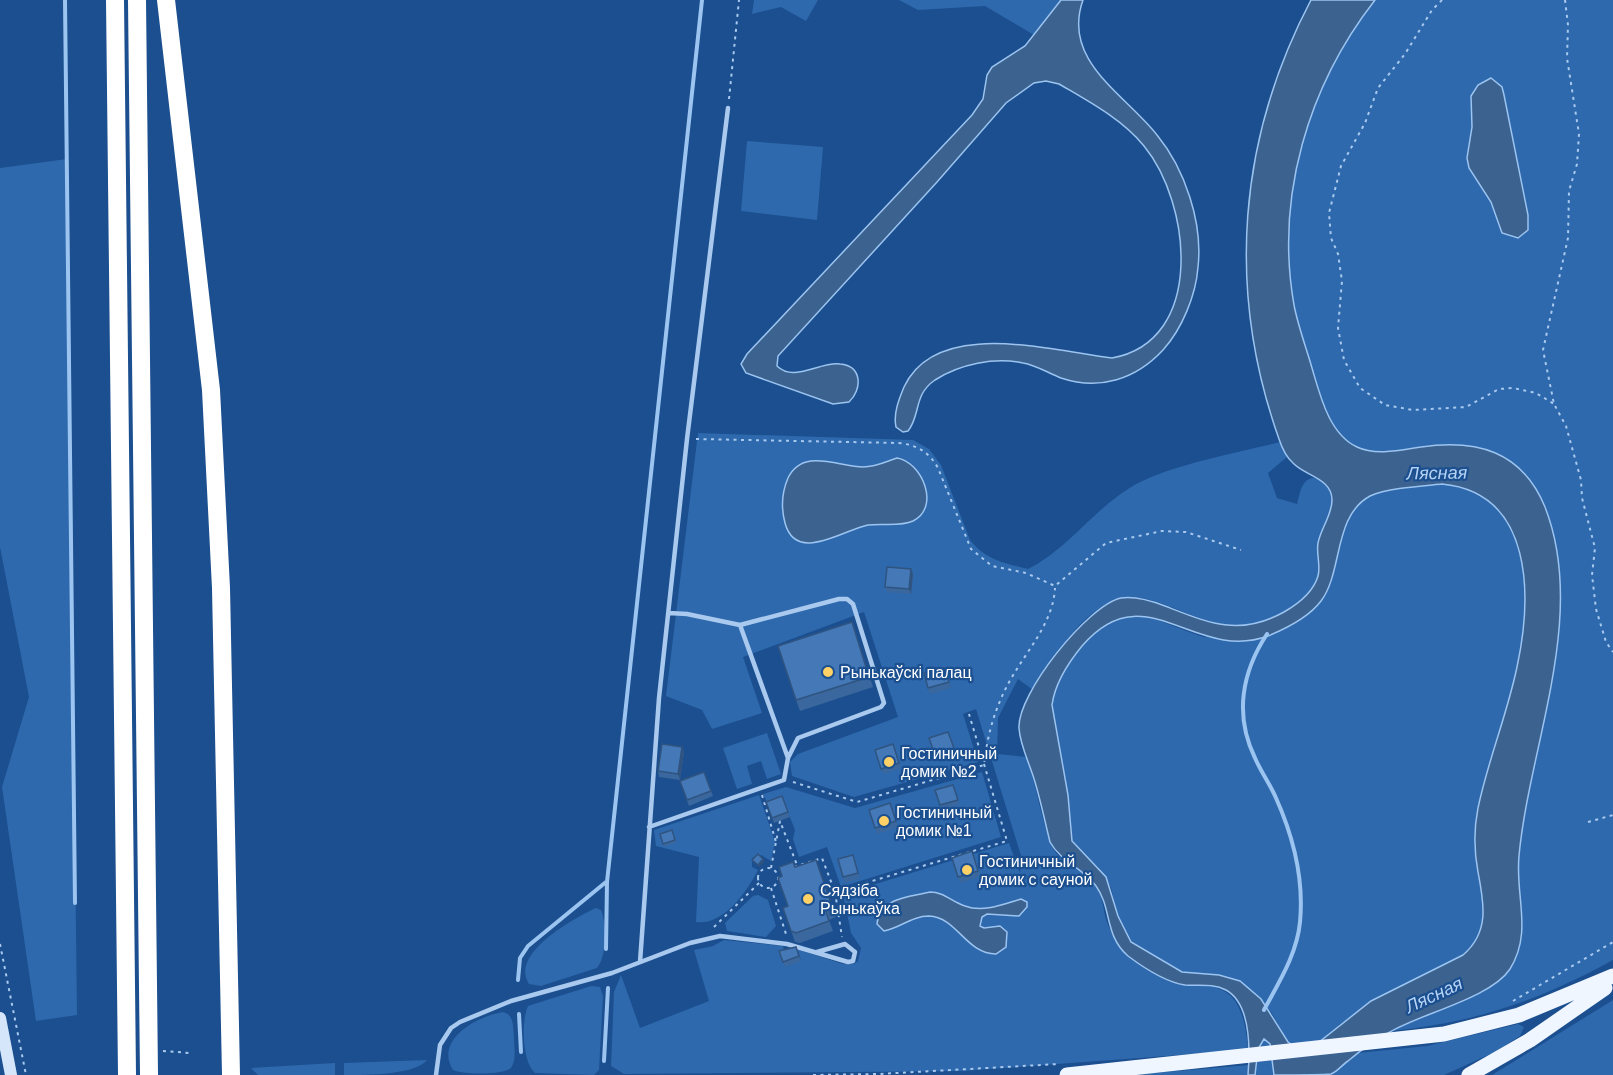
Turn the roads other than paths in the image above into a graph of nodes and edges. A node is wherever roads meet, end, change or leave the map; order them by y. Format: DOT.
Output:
graph roads {
  1 [pos="115,0"];
  2 [pos="137,0"];
  3 [pos="166,0"];
  4 [pos="728,108"];
  5 [pos="669,613"];
  6 [pos="740,625"];
  7 [pos="788,758"];
  8 [pos="649,827"];
  9 [pos="817,952"];
  10 [pos="640,962"];
  11 [pos="1613,976"];
  12 [pos="1613,982"];
  13 [pos="0,1018"];
  14 [pos="2,1040"];
  15 [pos="1065,1070"];
  16 [pos="127,1071"];
  17 [pos="233,1072"];
  18 [pos="11,1075"];
  19 [pos="149,1075"];
  20 [pos="436,1075"];
  21 [pos="1469,1075"];
  1 -- 16 [label="highway"];
  2 -- 19 [label="highway"];
  3 -- 17 [label="highway"];
  4 -- 5 [label="lane"];
  5 -- 6 [label="lane"];
  5 -- 8 [label="lane"];
  6 -- 7 [label="lane"];
  6 -- 7 [label="lane"];
  7 -- 8 [label="lane"];
  8 -- 10 [label="lane"];
  9 -- 9 [label="lane"];
  9 -- 10 [label="lane"];
  10 -- 20 [label="lane"];
  11 -- 15 [label="main road"];
  12 -- 21 [label="main road"];
  13 -- 14 [label="main road"];
  14 -- 18 [label="main road"];
}
